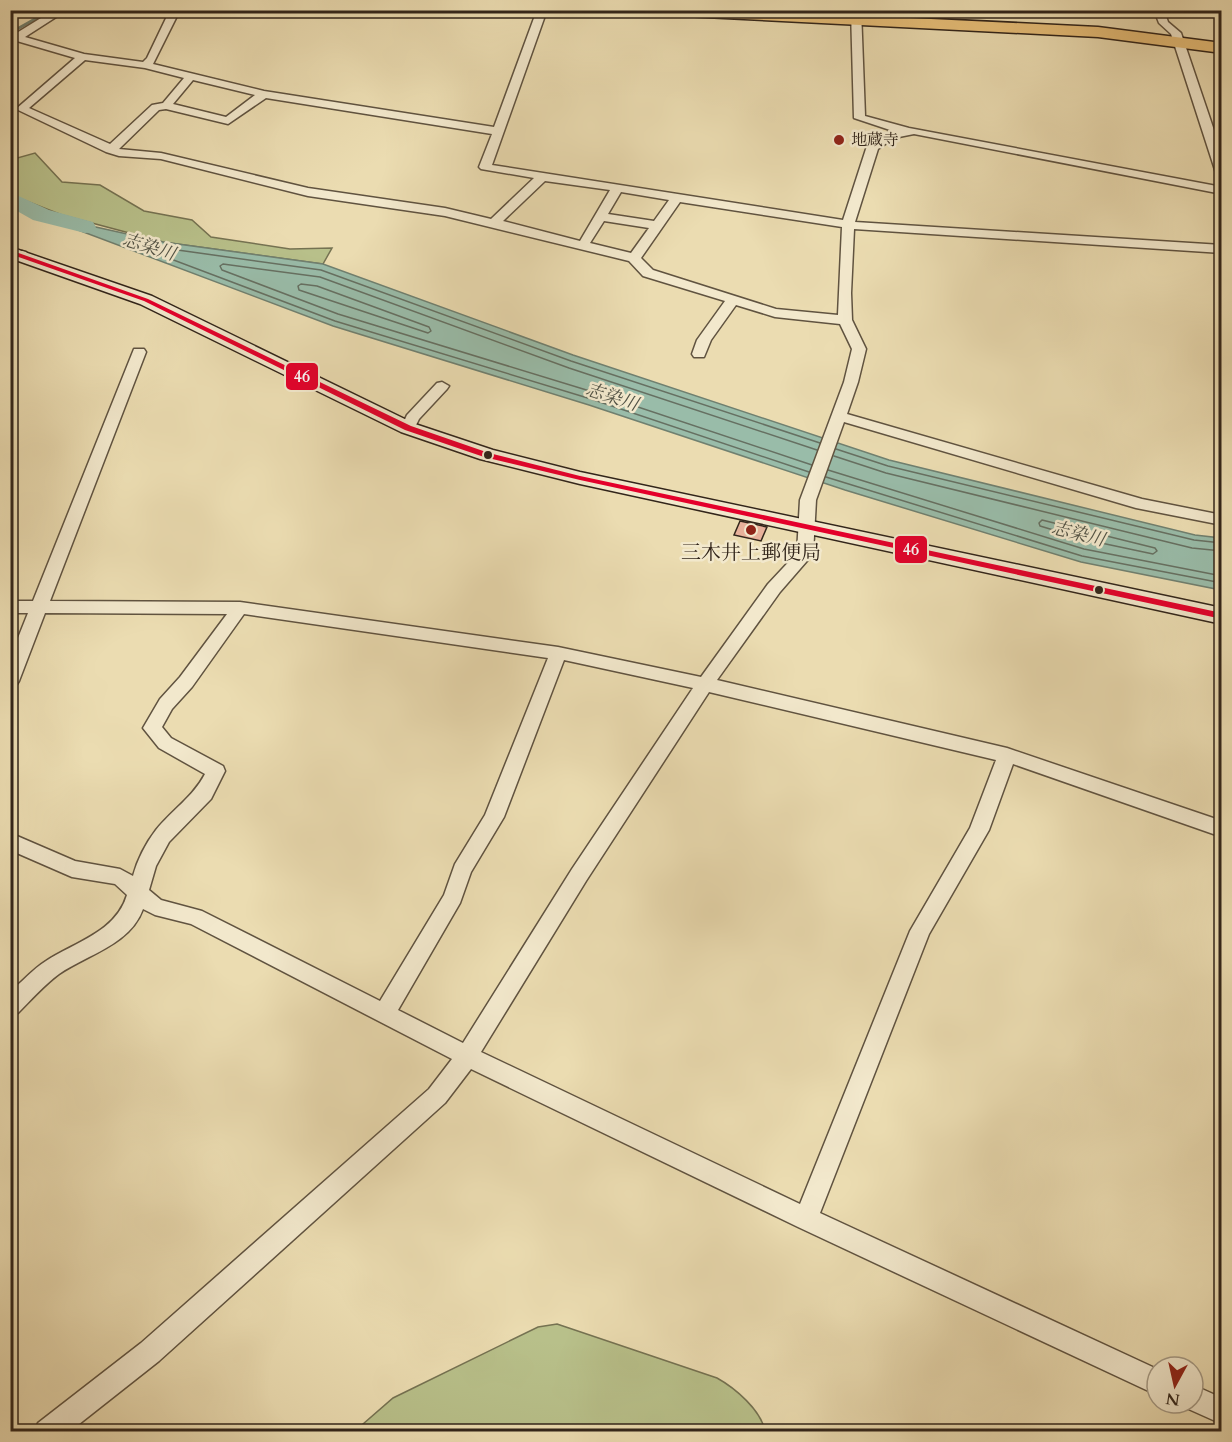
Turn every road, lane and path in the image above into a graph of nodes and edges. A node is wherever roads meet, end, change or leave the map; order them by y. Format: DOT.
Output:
graph roads {
  1 [pos="18,10"];
  2 [pos="62,10"];
  3 [pos="175,10"];
  4 [pos="542,10"];
  5 [pos="645,10"];
  6 [pos="1159,10"];
  7 [pos="10,15"];
  8 [pos="856,16"];
  9 [pos="13,37"];
  10 [pos="1177,42"];
  11 [pos="1221,48"];
  12 [pos="83,57"];
  13 [pos="145,65"];
  14 [pos="190,77"];
  15 [pos="264,94"];
  16 [pos="166,106"];
  17 [pos="497,131"];
  18 [pos="908,131"];
  19 [pos="110,150"];
  20 [pos="1221,173"];
  21 [pos="541,178"];
  22 [pos="617,189"];
  23 [pos="1221,191"];
  24 [pos="676,198"];
  25 [pos="600,217"];
  26 [pos="494,223"];
  27 [pos="848,224"];
  28 [pos="657,225"];
  29 [pos="582,247"];
  30 [pos="1221,249"];
  31 [pos="14,256"];
  32 [pos="634,258"];
  33 [pos="732,301"];
  34 [pos="845,320"];
  35 [pos="139,352"];
  36 [pos="699,354"];
  37 [pos="442,386"];
  38 [pos="838,416"];
  39 [pos="408,428"];
  40 [pos="1221,520"];
  41 [pos="805,526"];
  42 [pos="10,608"];
  43 [pos="40,608"];
  44 [pos="240,608"];
  45 [pos="1221,616"];
  46 [pos="16,650"];
  47 [pos="558,653"];
  48 [pos="10,681"];
  49 [pos="705,684"];
  50 [pos="1007,755"];
  51 [pos="1221,829"];
  52 [pos="10,841"];
  53 [pos="138,892"];
  54 [pos="10,1006"];
  55 [pos="384,1014"];
  56 [pos="467,1056"];
  57 [pos="806,1219"];
  58 [pos="1145,1376"];
  59 [pos="1205,1404"];
  60 [pos="1221,1411"];
  61 [pos="47,1431"];
  1 -- 7 [label="main road"];
  2 -- 9 [label="street"];
  3 -- 13 [label="street"];
  4 -- 17 [label="street"];
  5 -- 8 [label="main road"];
  6 -- 10 [label="street"];
  8 -- 10 [label="main road"];
  8 -- 18 [label="street"];
  9 -- 12 [label="street"];
  10 -- 11 [label="main road"];
  10 -- 20 [label="street"];
  12 -- 13 [label="street"];
  12 -- 19 [label="street"];
  13 -- 14 [label="street"];
  14 -- 15 [label="street"];
  14 -- 16 [label="street"];
  15 -- 16 [label="street"];
  15 -- 17 [label="street"];
  16 -- 19 [label="street"];
  17 -- 21 [label="street"];
  18 -- 23 [label="street"];
  18 -- 27 [label="street"];
  19 -- 26 [label="street"];
  21 -- 22 [label="street"];
  21 -- 26 [label="street"];
  22 -- 24 [label="street"];
  22 -- 25 [label="street"];
  24 -- 27 [label="street"];
  24 -- 28 [label="street"];
  25 -- 28 [label="street"];
  25 -- 29 [label="street"];
  26 -- 29 [label="street"];
  27 -- 30 [label="street"];
  27 -- 34 [label="street"];
  28 -- 32 [label="street"];
  29 -- 32 [label="street"];
  31 -- 39 [label="street"];
  32 -- 33 [label="street"];
  33 -- 34 [label="street"];
  33 -- 36 [label="street"];
  34 -- 38 [label="street"];
  35 -- 43 [label="street"];
  37 -- 39 [label="street"];
  38 -- 40 [label="street"];
  38 -- 41 [label="street"];
  39 -- 41 [label="street"];
  41 -- 45 [label="street"];
  41 -- 49 [label="street"];
  42 -- 43 [label="street"];
  43 -- 44 [label="street"];
  43 -- 46 [label="street"];
  44 -- 47 [label="street"];
  44 -- 53 [label="street"];
  46 -- 48 [label="street"];
  47 -- 49 [label="street"];
  47 -- 55 [label="street"];
  49 -- 50 [label="street"];
  49 -- 56 [label="street"];
  50 -- 51 [label="street"];
  50 -- 57 [label="street"];
  52 -- 53 [label="street"];
  53 -- 54 [label="street"];
  53 -- 55 [label="street"];
  55 -- 56 [label="street"];
  56 -- 57 [label="street"];
  56 -- 61 [label="street"];
  57 -- 58 [label="street"];
  59 -- 60 [label="street"];
}
